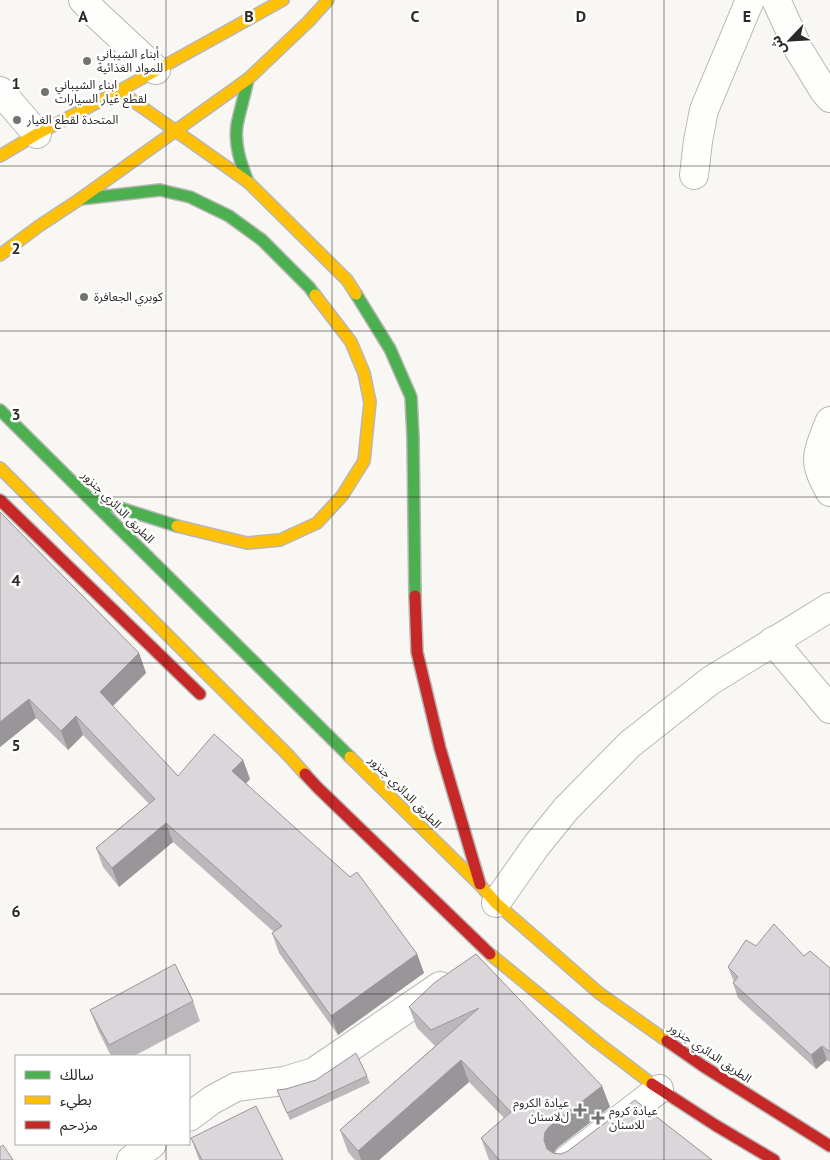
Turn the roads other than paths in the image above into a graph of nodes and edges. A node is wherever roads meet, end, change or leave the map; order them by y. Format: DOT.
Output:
graph roads {
  1 [pos="283,0"];
  2 [pos="328,0"];
  3 [pos="750,0"];
  4 [pos="776,0"];
  5 [pos="95,4"];
  6 [pos="156,70"];
  7 [pos="248,79"];
  8 [pos="0,91"];
  9 [pos="119,92"];
  10 [pos="830,98"];
  11 [pos="176,131"];
  12 [pos="37,134"];
  13 [pos="0,156"];
  14 [pos="694,175"];
  15 [pos="248,182"];
  16 [pos="80,199"];
  17 [pos="0,255"];
  18 [pos="0,410"];
  19 [pos="830,422"];
  20 [pos="0,468"];
  21 [pos="830,492"];
  22 [pos="89,498"];
  23 [pos="0,500"];
  24 [pos="830,607"];
  25 [pos="773,641"];
  26 [pos="212,705"];
  27 [pos="830,709"];
  28 [pos="331,815"];
  29 [pos="413,879"];
  30 [pos="488,894"];
  31 [pos="489,953"];
  32 [pos="659,1089"];
  33 [pos="190,1116"];
  34 [pos="715,1125"];
  35 [pos="151,1145"];
  36 [pos="830,1146"];
  37 [pos="738,1153"];
  38 [pos="131,1160"];
  39 [pos="567,1160"];
  40 [pos="774,1160"];
  1 -- 6 [label="main road"];
  2 -- 7 [label="main road"];
  3 -- 14 [label="street"];
  4 -- 10 [label="street"];
  5 -- 6 [label="street"];
  6 -- 9 [label="main road"];
  7 -- 11 [label="main road"];
  7 -- 15 [label="main road"];
  8 -- 12 [label="street"];
  9 -- 11 [label="main road"];
  9 -- 12 [label="main road"];
  11 -- 15 [label="main road"];
  11 -- 16 [label="main road"];
  12 -- 13 [label="main road"];
  15 -- 30 [label="main road"];
  16 -- 17 [label="main road"];
  16 -- 22 [label="main road"];
  18 -- 22 [label="main road, الطريق الدائري جنزور"];
  19 -- 21 [label="street"];
  20 -- 29 [label="main road"];
  22 -- 30 [label="main road, الطريق الدائري جنزور"];
  23 -- 26 [label="main road"];
  24 -- 25 [label="street"];
  25 -- 27 [label="street"];
  25 -- 30 [label="street"];
  28 -- 29 [label="main road"];
  29 -- 31 [label="main road"];
  30 -- 36 [label="main road, الطريق الدائري جنزور"];
  31 -- 32 [label="main road"];
  31 -- 33 [label="street"];
  32 -- 34 [label="main road"];
  32 -- 39 [label="street"];
  34 -- 37 [label="main road"];
  34 -- 40 [label="main road"];
  35 -- 38 [label="street"];
}
